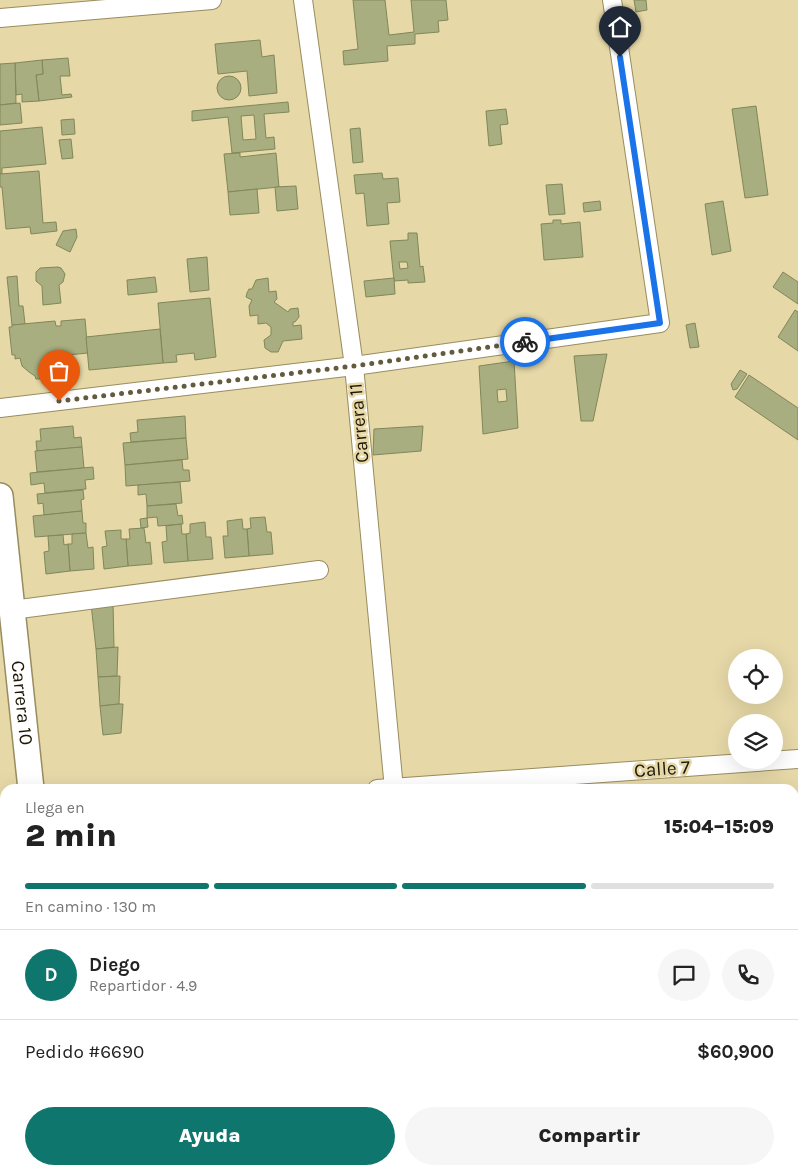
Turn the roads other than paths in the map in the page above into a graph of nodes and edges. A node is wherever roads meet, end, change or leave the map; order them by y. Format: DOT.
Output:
graph roads {
  1 [pos="212,0"];
  2 [pos="303,0"];
  3 [pos="612,0"];
  4 [pos="0,18"];
  5 [pos="354,366"];
  6 [pos="0,408"];
  7 [pos="0,496"];
  8 [pos="319,570"];
  9 [pos="12,610"];
  10 [pos="798,759"];
  11 [pos="29,784"];
  12 [pos="388,784"];
  13 [pos="445,784"];
  1 -- 4 [label="street"];
  2 -- 5 [label="street, Carrera 11"];
  3 -- 5 [label="street"];
  5 -- 6 [label="street"];
  5 -- 12 [label="street, Carrera 11"];
  7 -- 9 [label="street, Carrera 10"];
  8 -- 9 [label="street"];
  9 -- 11 [label="street, Carrera 10"];
  10 -- 13 [label="street, Calle 7"];
}
